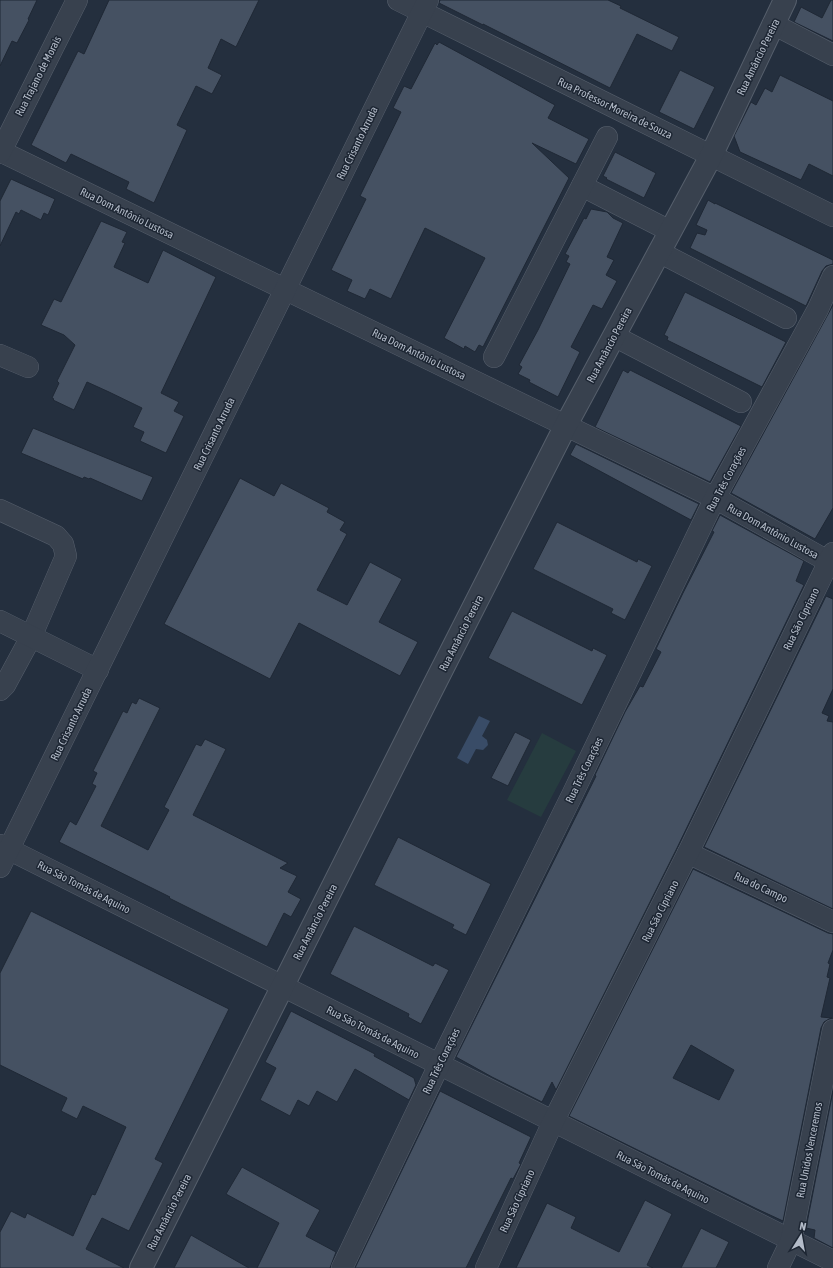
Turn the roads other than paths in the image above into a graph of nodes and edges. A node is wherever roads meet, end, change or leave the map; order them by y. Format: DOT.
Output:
graph roads {
  1 [pos="77,0"];
  2 [pos="398,0"];
  3 [pos="785,0"];
  4 [pos="425,6"];
  5 [pos="773,24"];
  6 [pos="833,55"];
  7 [pos="607,137"];
  8 [pos="0,152"];
  9 [pos="711,156"];
  10 [pos="582,186"];
  11 [pos="833,216"];
  12 [pos="670,231"];
  13 [pos="659,252"];
  14 [pos="833,276"];
  15 [pos="285,290"];
  16 [pos="786,318"];
  17 [pos="614,336"];
  18 [pos="0,355"];
  19 [pos="494,357"];
  20 [pos="28,368"];
  21 [pos="741,402"];
  22 [pos="566,425"];
  23 [pos="715,498"];
  24 [pos="0,510"];
  25 [pos="832,560"];
  26 [pos="0,621"];
  27 [pos="31,637"];
  28 [pos="98,670"];
  29 [pos="0,690"];
  30 [pos="688,853"];
  31 [pos="3,854"];
  32 [pos="833,922"];
  33 [pos="282,986"];
  34 [pos="833,1030"];
  35 [pos="439,1065"];
  36 [pos="553,1122"];
  37 [pos="791,1241"];
  38 [pos="833,1261"];
  39 [pos="141,1268"];
  40 [pos="342,1268"];
  41 [pos="486,1268"];
  42 [pos="778,1268"];
  1 -- 8 [label="street, Rua Trajano de Morais"];
  2 -- 4 [label="street, Rua Professor Moreira de Souza"];
  3 -- 5 [label="street, Rua Amâncio Pereira"];
  4 -- 9 [label="street, Rua Professor Moreira de Souza"];
  4 -- 15 [label="street, Rua Crisanto Arruda"];
  5 -- 6 [label="street"];
  5 -- 9 [label="street, Rua Amâncio Pereira"];
  7 -- 10 [label="street"];
  8 -- 15 [label="street, Rua Dom Antônio Lustosa"];
  9 -- 11 [label="street, Rua Professor Moreira de Souza"];
  9 -- 12 [label="street, Rua Amâncio Pereira"];
  10 -- 12 [label="street"];
  10 -- 19 [label="street"];
  12 -- 13 [label="street, Rua Amâncio Pereira"];
  13 -- 16 [label="street"];
  13 -- 17 [label="street, Rua Amâncio Pereira"];
  14 -- 23 [label="street, Rua Três Corações"];
  15 -- 22 [label="street, Rua Dom Antônio Lustosa"];
  15 -- 28 [label="street, Rua Crisanto Arruda"];
  17 -- 21 [label="street"];
  17 -- 22 [label="street, Rua Amâncio Pereira"];
  18 -- 20 [label="street"];
  22 -- 23 [label="street, Rua Dom Antônio Lustosa"];
  22 -- 33 [label="street, Rua Amâncio Pereira"];
  23 -- 25 [label="street, Rua Dom Antônio Lustosa"];
  23 -- 35 [label="street, Rua Três Corações"];
  24 -- 27 [label="street"];
  25 -- 30 [label="street, Rua São Cipriano"];
  26 -- 27 [label="street"];
  27 -- 28 [label="street"];
  27 -- 29 [label="street"];
  28 -- 31 [label="street, Rua Crisanto Arruda"];
  30 -- 32 [label="street, Rua do Campo"];
  30 -- 36 [label="street, Rua São Cipriano"];
  31 -- 33 [label="street, Rua São Tomás de Aquino"];
  33 -- 35 [label="street, Rua São Tomás de Aquino"];
  33 -- 39 [label="street, Rua Amâncio Pereira"];
  34 -- 37 [label="street, Rua Unidos Venceremos"];
  35 -- 36 [label="street, Rua São Tomás de Aquino"];
  35 -- 40 [label="street, Rua Três Corações"];
  36 -- 37 [label="street, Rua São Tomás de Aquino"];
  36 -- 41 [label="street, Rua São Cipriano"];
  37 -- 38 [label="street, Rua São Tomás de Aquino"];
  37 -- 42 [label="street, Rua Unidos Venceremos"];
}
